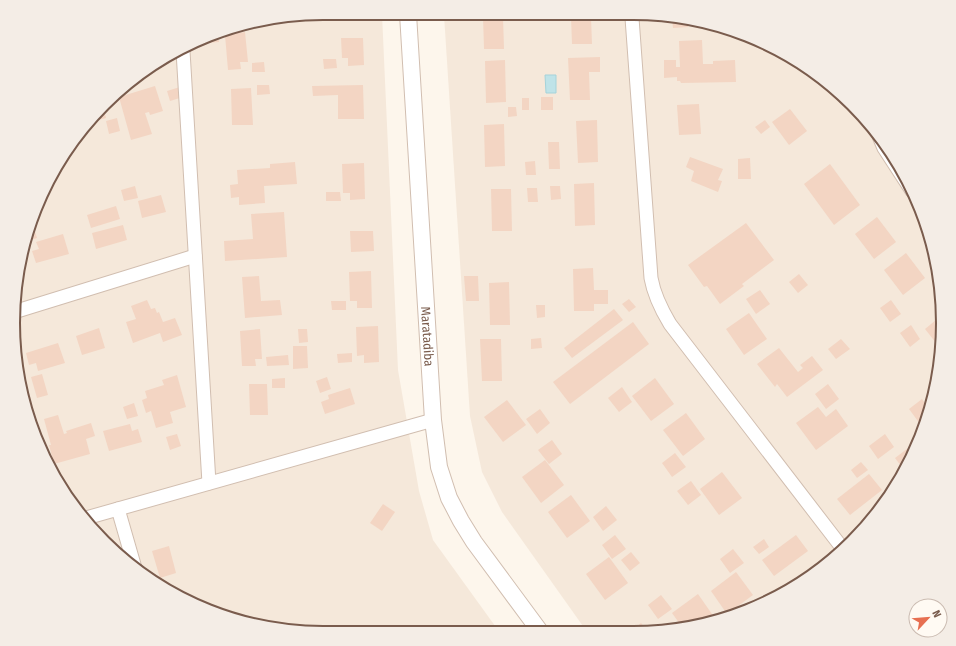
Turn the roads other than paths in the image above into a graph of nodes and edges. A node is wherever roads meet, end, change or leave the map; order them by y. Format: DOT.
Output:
graph roads {
  1 [pos="408,20"];
  2 [pos="632,20"];
  3 [pos="183,54"];
  4 [pos="195,256"];
  5 [pos="21,310"];
  6 [pos="433,420"];
  7 [pos="209,483"];
  8 [pos="118,509"];
  9 [pos="90,517"];
  10 [pos="840,544"];
  11 [pos="132,558"];
  12 [pos="536,626"];
  1 -- 6 [label="street, Maratadiba"];
  2 -- 10 [label="street"];
  3 -- 4 [label="street"];
  4 -- 5 [label="street"];
  4 -- 7 [label="street"];
  6 -- 7 [label="street"];
  6 -- 12 [label="street, Maratadiba"];
  7 -- 8 [label="street"];
  8 -- 9 [label="street"];
  8 -- 11 [label="street"];
}
